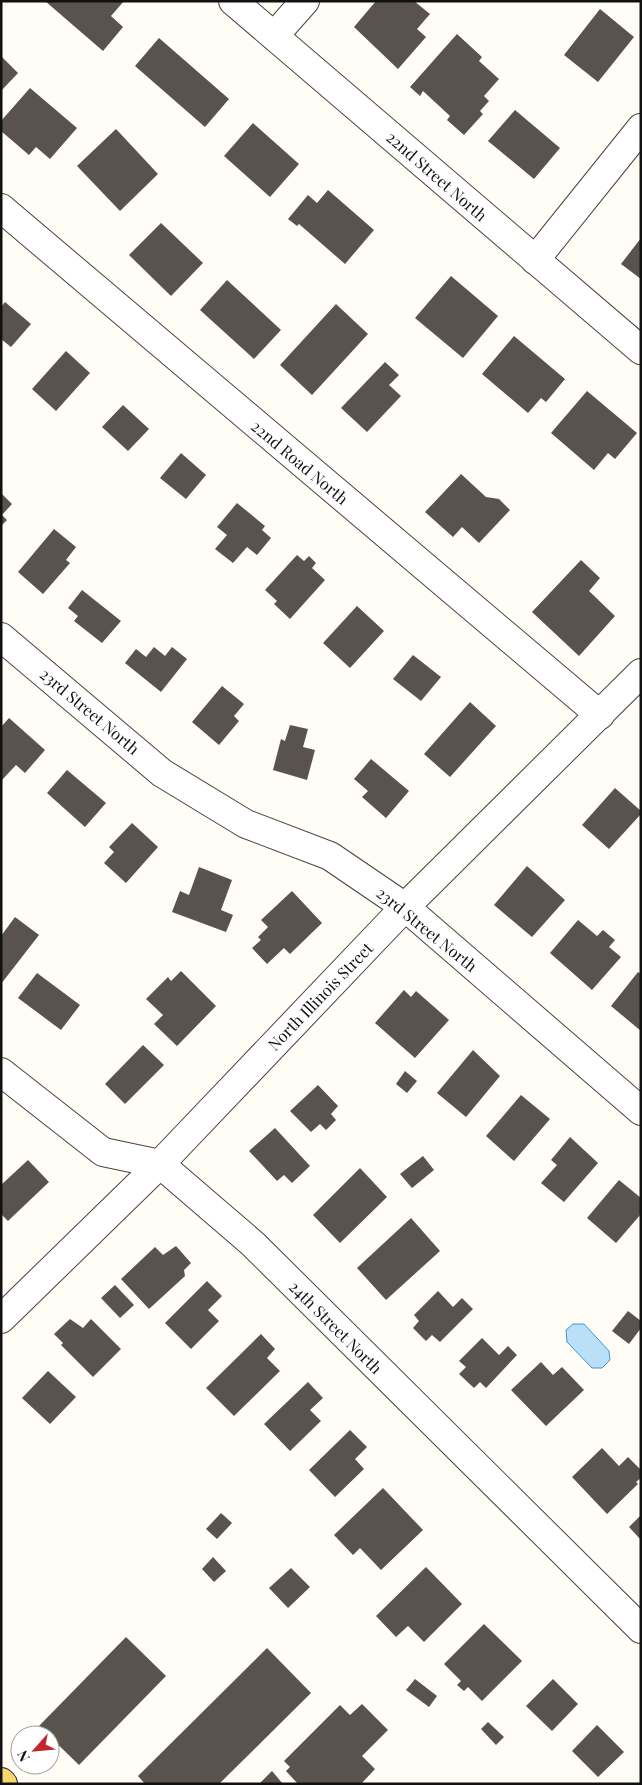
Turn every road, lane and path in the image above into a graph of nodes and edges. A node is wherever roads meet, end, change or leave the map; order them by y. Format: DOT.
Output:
graph roads {
  1 [pos="233,1"];
  2 [pos="305,1"];
  3 [pos="274,36"];
  4 [pos="641,128"];
  5 [pos="1,208"];
  6 [pos="535,260"];
  7 [pos="641,350"];
  8 [pos="1,637"];
  9 [pos="641,673"];
  10 [pos="600,715"];
  11 [pos="405,907"];
  12 [pos="1,1072"];
  13 [pos="641,1110"];
  14 [pos="160,1164"];
  15 [pos="1,1319"];
  16 [pos="641,1629"];
  1 -- 3 [label="street, 22nd Street North"];
  2 -- 3 [label="street"];
  3 -- 6 [label="street, 22nd Street North"];
  4 -- 6 [label="street"];
  5 -- 10 [label="street, 22nd Road North"];
  6 -- 7 [label="street, 22nd Street North"];
  8 -- 11 [label="street, 23rd Street North"];
  9 -- 10 [label="street, North Illinois Street"];
  10 -- 11 [label="street, North Illinois Street"];
  11 -- 13 [label="street, 23rd Street North"];
  11 -- 14 [label="street, North Illinois Street"];
  12 -- 14 [label="street, 24th Street North"];
  14 -- 15 [label="street, North Illinois Street"];
  14 -- 16 [label="street, 24th Street North"];
}
